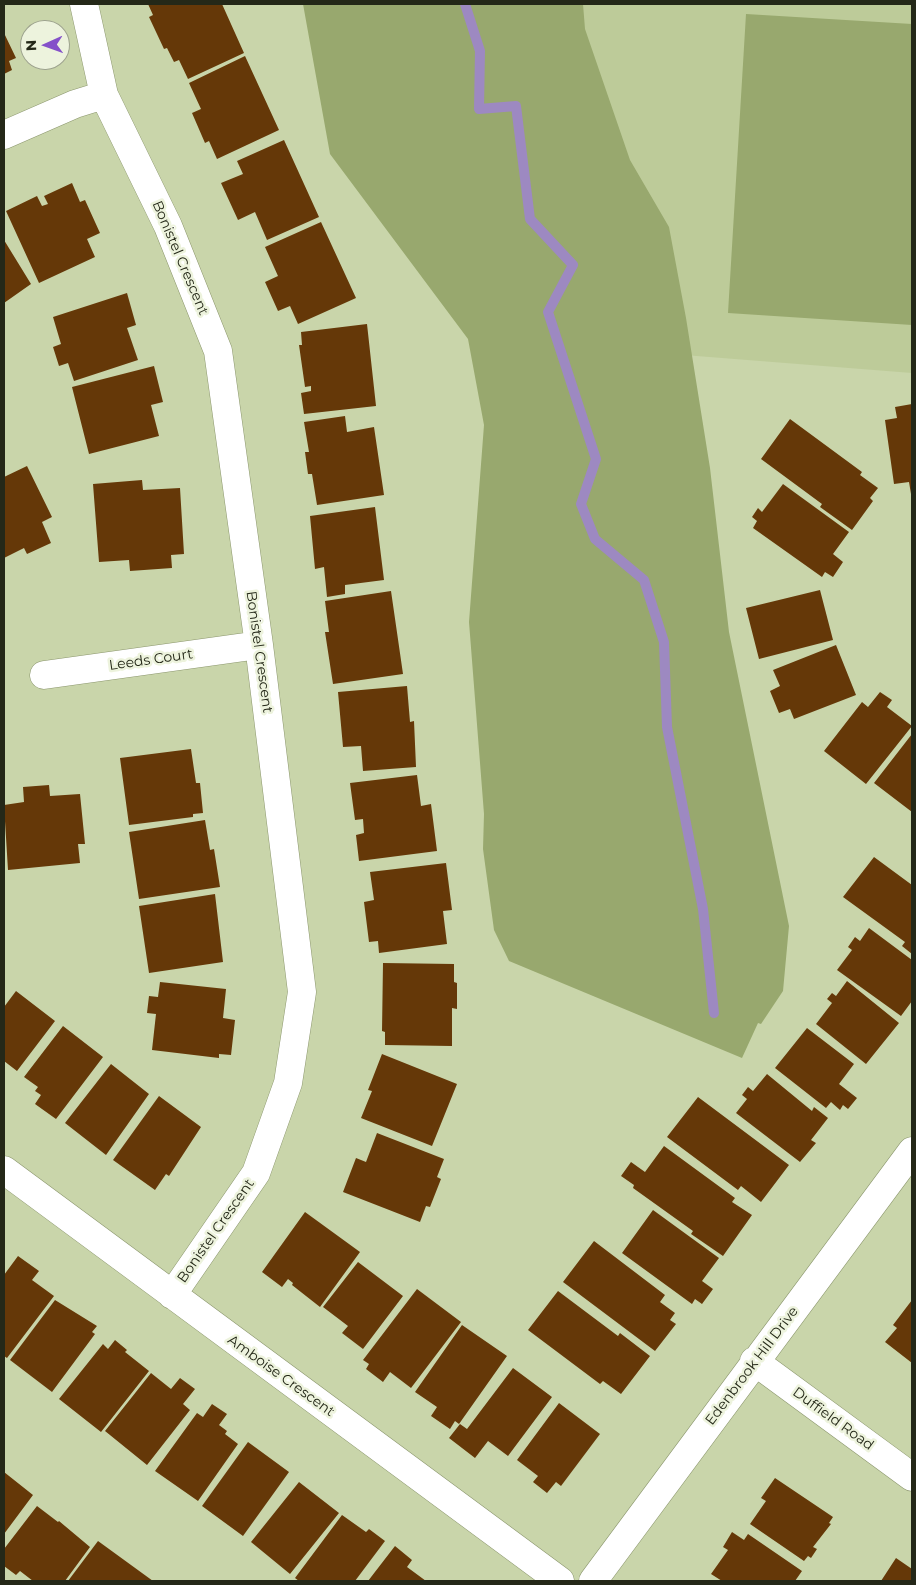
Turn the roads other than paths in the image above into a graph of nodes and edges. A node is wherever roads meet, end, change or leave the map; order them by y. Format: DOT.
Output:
graph roads {
  1 [pos="84,4"];
  2 [pos="104,95"];
  3 [pos="4,135"];
  4 [pos="259,645"];
  5 [pos="44,675"];
  6 [pos="912,1151"];
  7 [pos="4,1170"];
  8 [pos="172,1295"];
  9 [pos="754,1361"];
  10 [pos="912,1477"];
  11 [pos="560,1581"];
  12 [pos="594,1581"];
  1 -- 2 [label="street, Bonistel Crescent"];
  2 -- 3 [label="street"];
  2 -- 4 [label="street, Bonistel Crescent"];
  4 -- 5 [label="street, Leeds Court"];
  4 -- 8 [label="street, Bonistel Crescent"];
  6 -- 9 [label="street, Edenbrook Hill Drive"];
  7 -- 8 [label="street, Amboise Crescent"];
  8 -- 11 [label="street, Amboise Crescent"];
  9 -- 10 [label="street, Duffield Road"];
  9 -- 12 [label="street, Edenbrook Hill Drive"];
}
